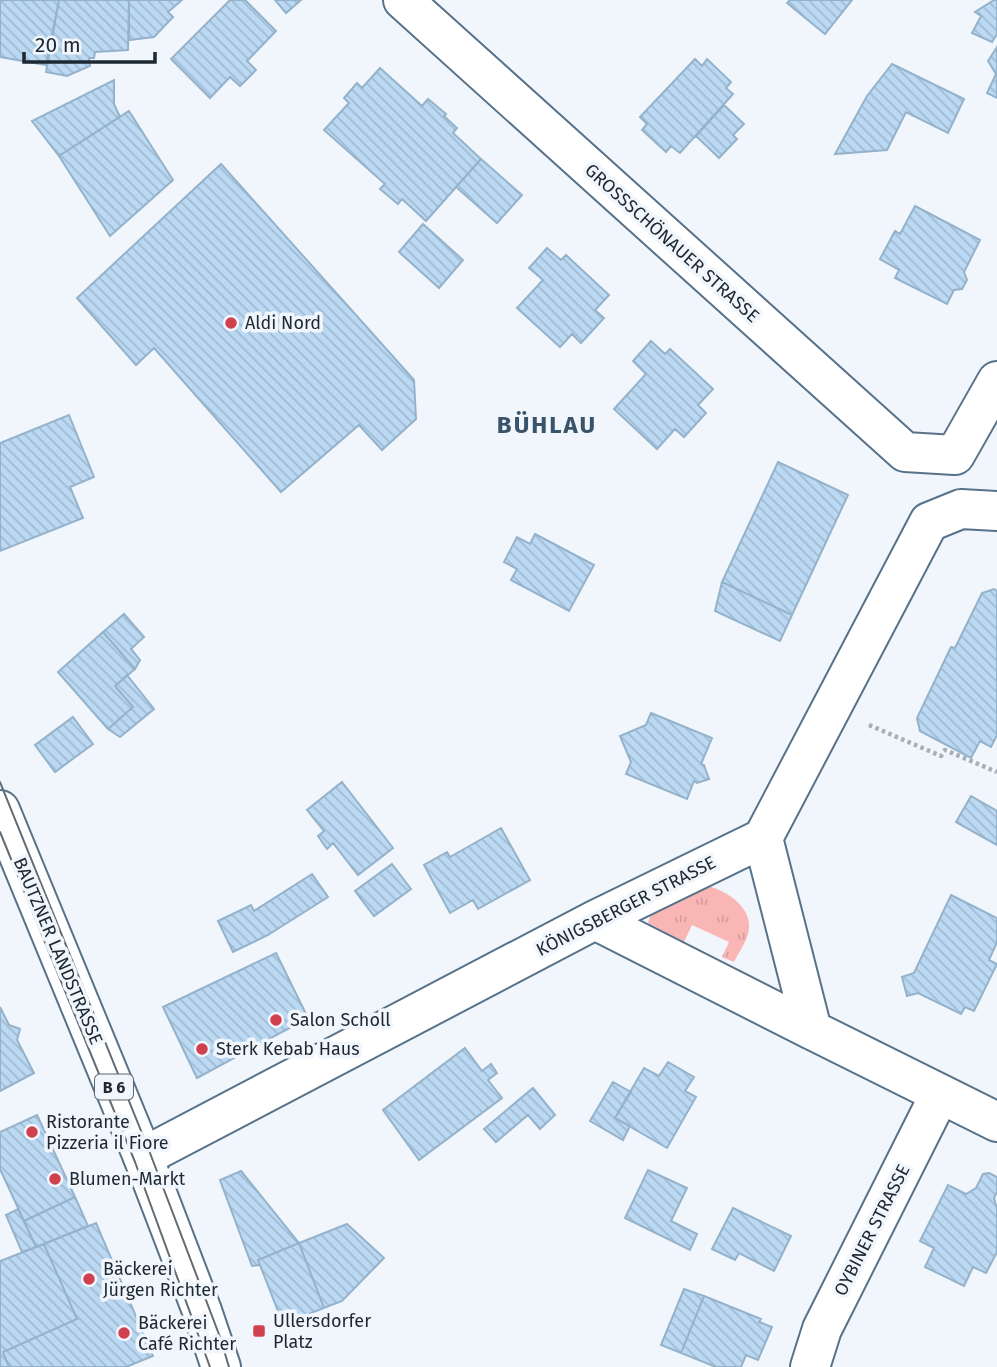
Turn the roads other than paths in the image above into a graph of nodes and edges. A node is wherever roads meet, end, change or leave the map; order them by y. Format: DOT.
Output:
graph roads {
  1 [pos="403,0"];
  2 [pos="997,381"];
  3 [pos="979,510"];
  4 [pos="0,810"];
  5 [pos="763,838"];
  6 [pos="595,920"];
  7 [pos="812,1030"];
  8 [pos="940,1094"];
  9 [pos="997,1122"];
  10 [pos="143,1157"];
  11 [pos="221,1367"];
  12 [pos="810,1367"];
  1 -- 2 [label="street, GROSSSCHÖNAUER STRASSE"];
  3 -- 5 [label="street"];
  4 -- 10 [label="street, BAUTZNER LANDSTRASSE / B 6"];
  5 -- 6 [label="street, KÖNIGSBERGER STRASSE"];
  5 -- 7 [label="street"];
  6 -- 7 [label="street"];
  6 -- 10 [label="street, KÖNIGSBERGER STRASSE"];
  7 -- 8 [label="street"];
  8 -- 9 [label="street"];
  8 -- 12 [label="street, OYBINER STRASSE"];
  10 -- 11 [label="street, BAUTZNER LANDSTRASSE / B 6"];
}
